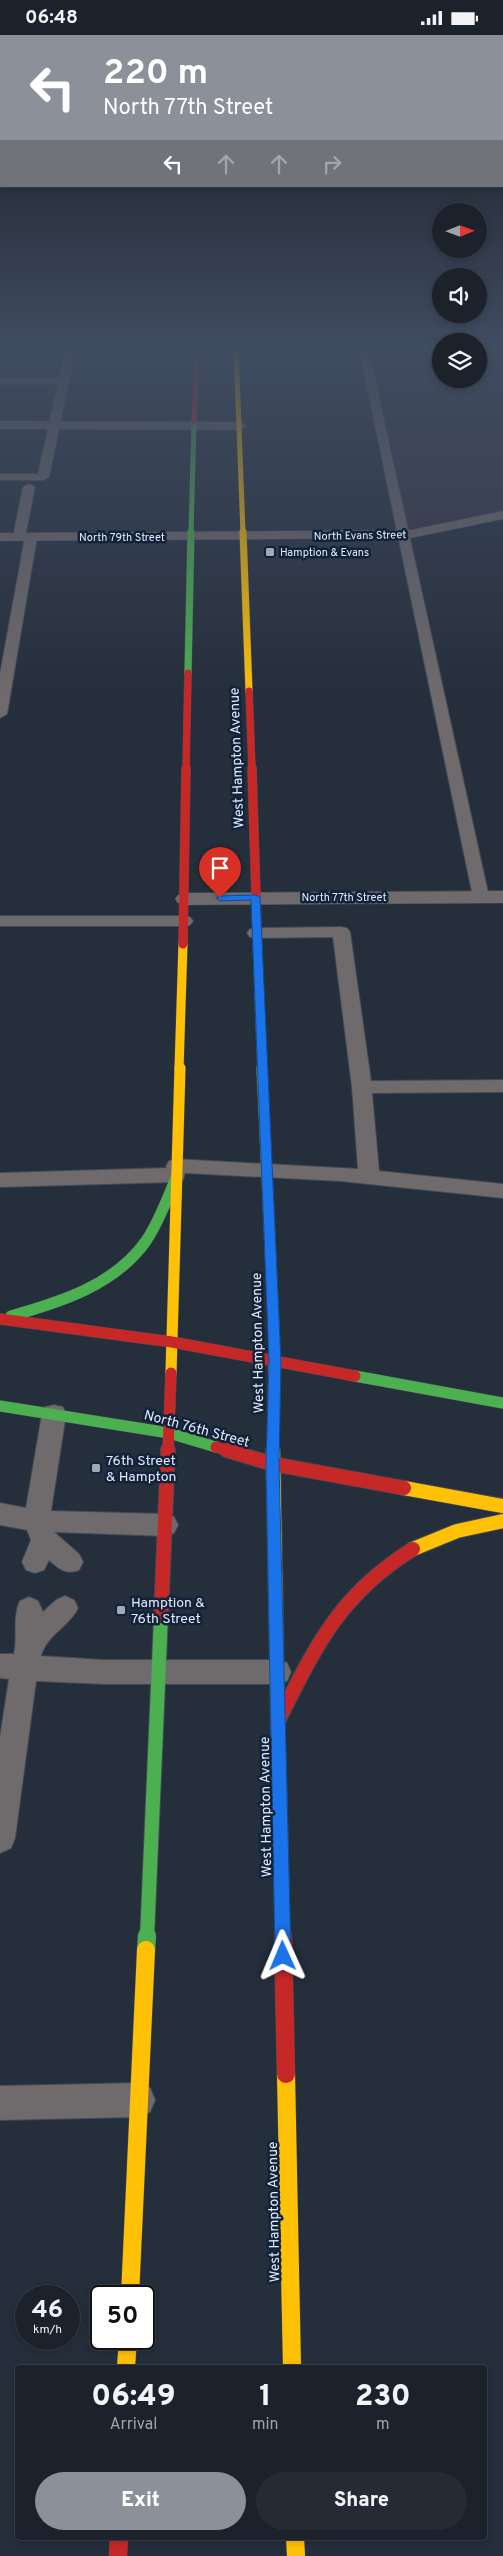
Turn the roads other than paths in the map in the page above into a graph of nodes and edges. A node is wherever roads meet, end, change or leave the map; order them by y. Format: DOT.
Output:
graph roads {
  1 [pos="46,466"];
  2 [pos="193,466"];
  3 [pos="242,466"];
  4 [pos="388,466"];
  5 [pos="0,477"];
  6 [pos="29,487"];
  7 [pos="503,515"];
  8 [pos="402,534"];
  9 [pos="245,536"];
  10 [pos="0,537"];
  11 [pos="25,537"];
  12 [pos="190,537"];
  13 [pos="0,714"];
  14 [pos="255,897"];
  15 [pos="481,897"];
  16 [pos="503,897"];
  17 [pos="184,899"];
  18 [pos="0,921"];
  19 [pos="184,921"];
  20 [pos="256,933"];
  21 [pos="503,1086"];
  22 [pos="362,1087"];
  23 [pos="267,1168"];
  24 [pos="176,1173"];
  25 [pos="369,1175"];
  26 [pos="0,1180"];
  27 [pos="503,1191"];
  28 [pos="0,1319"];
  29 [pos="172,1342"];
  30 [pos="275,1362"];
  31 [pos="503,1403"];
  32 [pos="0,1406"];
  33 [pos="54,1414"];
  34 [pos="168,1433"];
  35 [pos="273,1464"];
  36 [pos="503,1506"];
  37 [pos="0,1514"];
  38 [pos="503,1521"];
  39 [pos="165,1525"];
  40 [pos="38,1541"];
  41 [pos="70,1562"];
  42 [pos="65,1608"];
  43 [pos="29,1609"];
  44 [pos="30,1640"];
  45 [pos="12,1667"];
  46 [pos="277,1672"];
  47 [pos="157,1673"];
  48 [pos="278,1721"];
  49 [pos="0,1837"];
  50 [pos="138,2100"];
  51 [pos="0,2103"];
  52 [pos="130,2285"];
  53 [pos="127,2350"];
  54 [pos="126,2365"];
  55 [pos="292,2365"];
  56 [pos="119,2540"];
  57 [pos="295,2540"];
  58 [pos="118,2556"];
  59 [pos="296,2556"];
  1 -- 5 [label="lane"];
  2 -- 12 [label="main road"];
  3 -- 9 [label="main road, West Hampton Avenue"];
  4 -- 8 [label="lane"];
  6 -- 11 [label="lane"];
  7 -- 8 [label="street, North Evans Street"];
  8 -- 9 [label="street, North Evans Street"];
  8 -- 15 [label="lane"];
  9 -- 12 [label="street, North 79th Street"];
  9 -- 14 [label="main road, West Hampton Avenue"];
  10 -- 11 [label="street, North 79th Street"];
  11 -- 12 [label="street, North 79th Street"];
  11 -- 13 [label="lane"];
  12 -- 17 [label="main road"];
  14 -- 15 [label="street, North 77th Street"];
  14 -- 17 [label="street, North 77th Street"];
  14 -- 20 [label="main road, West Hampton Avenue"];
  15 -- 16 [label="street, North 77th Street"];
  17 -- 19 [label="main road"];
  18 -- 19 [label="lane"];
  19 -- 24 [label="main road"];
  20 -- 22 [label="lane"];
  20 -- 23 [label="main road, West Hampton Avenue"];
  21 -- 22 [label="lane"];
  22 -- 25 [label="lane"];
  23 -- 24 [label="lane"];
  23 -- 25 [label="lane"];
  23 -- 30 [label="main road, West Hampton Avenue"];
  24 -- 26 [label="lane"];
  24 -- 28 [label="main road"];
  24 -- 29 [label="main road"];
  25 -- 27 [label="lane"];
  28 -- 29 [label="main road"];
  29 -- 30 [label="main road"];
  29 -- 34 [label="main road"];
  30 -- 31 [label="main road"];
  30 -- 35 [label="main road, West Hampton Avenue"];
  32 -- 33 [label="main road, North 76th Street"];
  33 -- 34 [label="main road, North 76th Street"];
  33 -- 40 [label="lane"];
  34 -- 35 [label="main road, North 76th Street"];
  34 -- 39 [label="main road"];
  35 -- 36 [label="main road, North 76th Street"];
  35 -- 46 [label="main road, West Hampton Avenue"];
  37 -- 40 [label="lane"];
  38 -- 48 [label="main road"];
  39 -- 40 [label="lane"];
  39 -- 47 [label="main road"];
  40 -- 41 [label="lane"];
  42 -- 44 [label="lane"];
  43 -- 44 [label="lane"];
  44 -- 45 [label="lane"];
  45 -- 47 [label="lane"];
  45 -- 49 [label="lane"];
  46 -- 47 [label="lane"];
  46 -- 48 [label="main road, West Hampton Avenue"];
  47 -- 50 [label="main road"];
  48 -- 55 [label="main road, West Hampton Avenue"];
  50 -- 51 [label="lane"];
  50 -- 52 [label="main road"];
  53 -- 54 [label="main road"];
  56 -- 58 [label="main road"];
  57 -- 59 [label="main road"];
}
